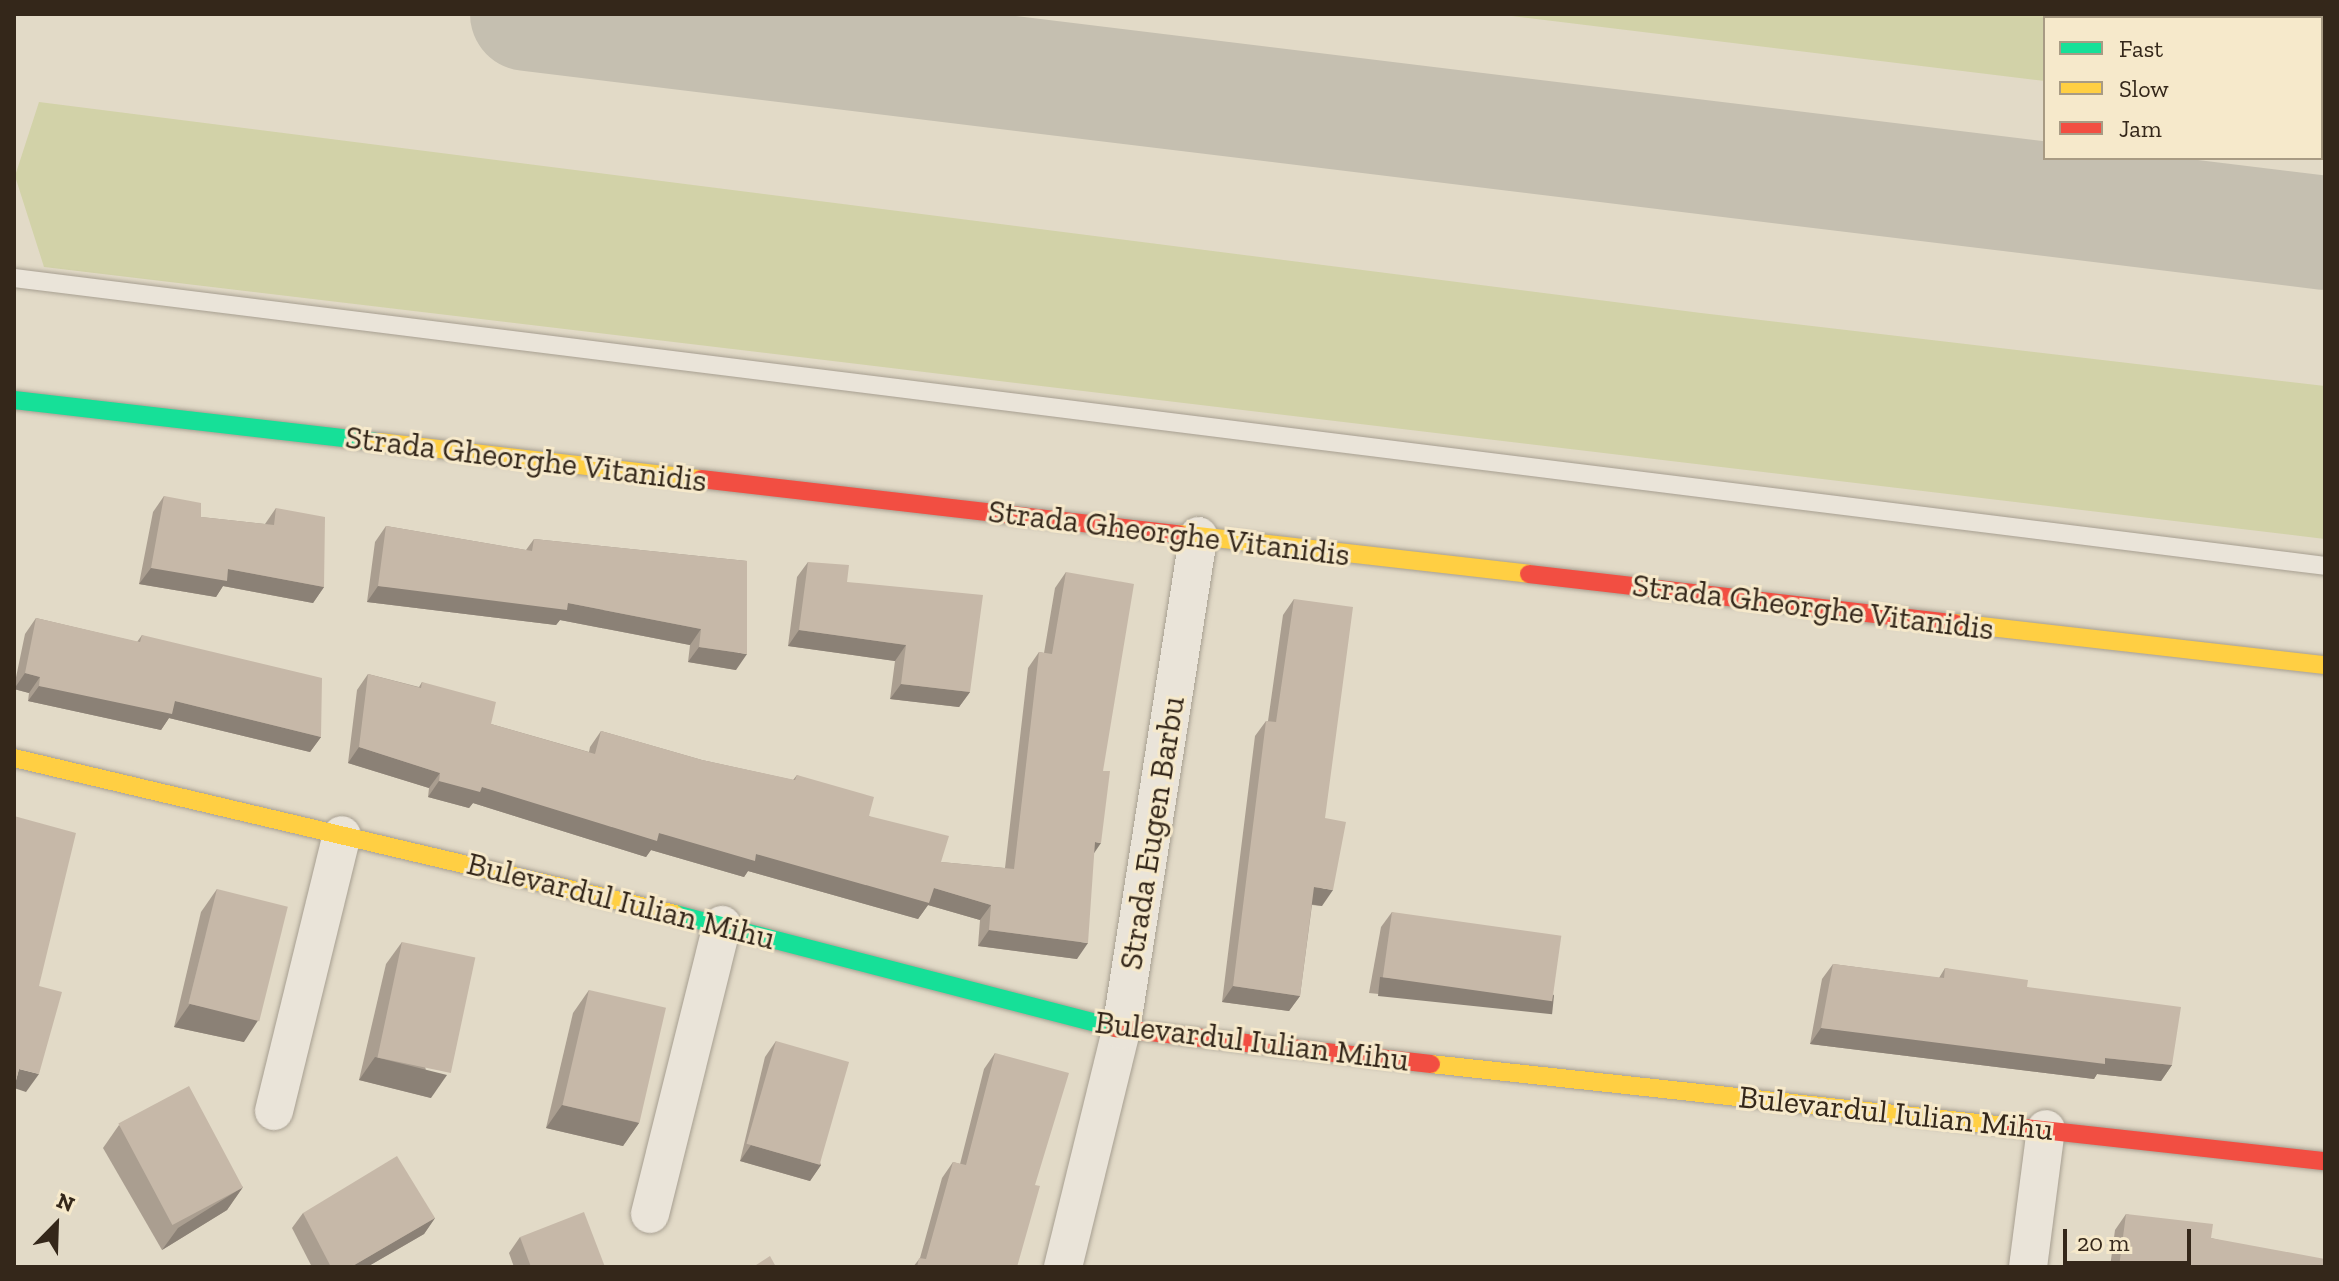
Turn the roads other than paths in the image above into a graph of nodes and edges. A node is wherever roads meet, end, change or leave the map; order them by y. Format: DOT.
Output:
graph roads {
  1 [pos="14,278"];
  2 [pos="14,400"];
  3 [pos="1198,536"];
  4 [pos="2325,566"];
  5 [pos="2325,665"];
  6 [pos="14,758"];
  7 [pos="342,835"];
  8 [pos="722,925"];
  9 [pos="1121,1030"];
  10 [pos="274,1111"];
  11 [pos="2046,1129"];
  12 [pos="2325,1161"];
  13 [pos="650,1214"];
  14 [pos="1063,1267"];
  15 [pos="2028,1267"];
  1 -- 4 [label="lane"];
  2 -- 3 [label="street, Strada Gheorghe Vitanidis"];
  3 -- 5 [label="street, Strada Gheorghe Vitanidis"];
  3 -- 9 [label="street, Strada Eugen Barbu"];
  6 -- 7 [label="street, Bulevardul Iulian Mihu"];
  7 -- 8 [label="street, Bulevardul Iulian Mihu"];
  7 -- 10 [label="street"];
  8 -- 9 [label="street, Bulevardul Iulian Mihu"];
  8 -- 13 [label="street"];
  9 -- 11 [label="street, Bulevardul Iulian Mihu"];
  9 -- 14 [label="street, Strada Eugen Barbu"];
  11 -- 12 [label="street, Bulevardul Iulian Mihu"];
  11 -- 15 [label="street"];
}
